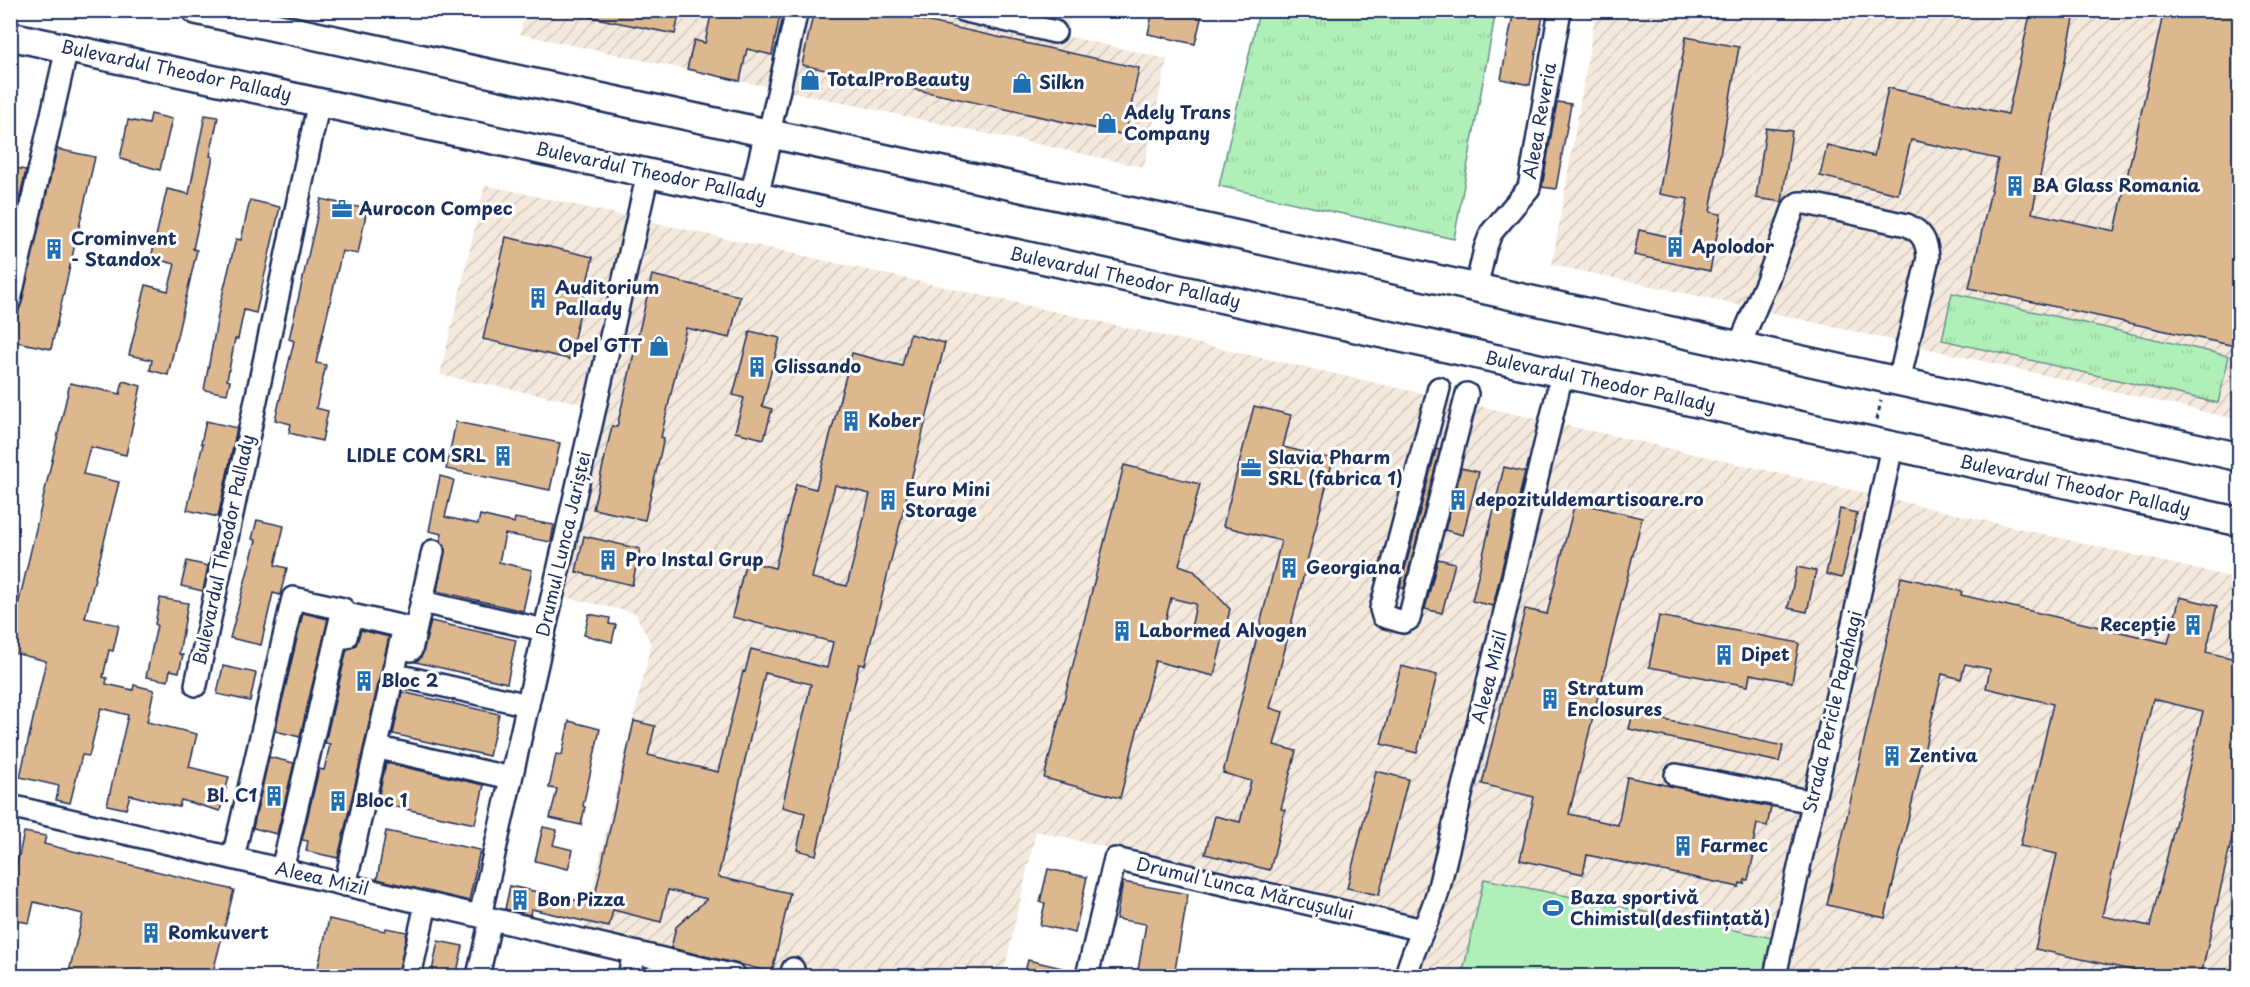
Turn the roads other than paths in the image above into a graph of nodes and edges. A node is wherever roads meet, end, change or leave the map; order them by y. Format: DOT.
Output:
graph roads {
  1 [pos="196,10"];
  2 [pos="796,10"];
  3 [pos="1560,10"];
  4 [pos="965,11"];
  5 [pos="279,19"];
  6 [pos="1055,32"];
  7 [pos="10,36"];
  8 [pos="67,48"];
  9 [pos="319,101"];
  10 [pos="769,133"];
  11 [pos="648,173"];
  12 [pos="754,196"];
  13 [pos="1476,289"];
  14 [pos="11,292"];
  15 [pos="1739,346"];
  16 [pos="1562,374"];
  17 [pos="1893,380"];
  18 [pos="1438,388"];
  19 [pos="1467,394"];
  20 [pos="1882,445"];
  21 [pos="2240,457"];
  22 [pos="2240,522"];
  23 [pos="433,551"];
  24 [pos="422,602"];
  25 [pos="544,630"];
  26 [pos="405,676"];
  27 [pos="196,685"];
  28 [pos="528,705"];
  29 [pos="388,750"];
  30 [pos="1676,775"];
  31 [pos="511,778"];
  32 [pos="1813,802"];
  33 [pos="10,806"];
  34 [pos="374,811"];
  35 [pos="232,858"];
  36 [pos="287,871"];
  37 [pos="345,885"];
  38 [pos="426,904"];
  39 [pos="486,918"];
  40 [pos="1423,930"];
  41 [pos="634,953"];
  42 [pos="410,976"];
  43 [pos="478,976"];
  44 [pos="629,976"];
  45 [pos="735,976"];
  46 [pos="1087,976"];
  47 [pos="1406,976"];
  48 [pos="1775,976"];
  1 -- 5 [label="main road"];
  2 -- 10 [label="street"];
  3 -- 13 [label="street, Aleea Reveria"];
  4 -- 6 [label="street"];
  5 -- 10 [label="main road"];
  7 -- 8 [label="main road, Bulevardul Theodor Pallady"];
  8 -- 9 [label="main road, Bulevardul Theodor Pallady"];
  8 -- 14 [label="street"];
  9 -- 11 [label="main road, Bulevardul Theodor Pallady"];
  9 -- 27 [label="street, Bulevardul Theodor Pallady"];
  10 -- 12 [label="main road"];
  10 -- 13 [label="main road"];
  11 -- 12 [label="main road, Bulevardul Theodor Pallady"];
  11 -- 25 [label="street, Drumul Lunca Jariștei"];
  12 -- 16 [label="main road, Bulevardul Theodor Pallady"];
  13 -- 15 [label="main road"];
  15 -- 17 [label="main road"];
  15 -- 17 [label="street"];
  16 -- 20 [label="main road, Bulevardul Theodor Pallady"];
  16 -- 40 [label="street, Aleea Mizil"];
  17 -- 21 [label="main road"];
  18 -- 19 [label="street"];
  20 -- 22 [label="main road, Bulevardul Theodor Pallady"];
  20 -- 32 [label="street, Strada Pericle Papahagi"];
  23 -- 24 [label="street"];
  24 -- 25 [label="street"];
  24 -- 26 [label="street"];
  25 -- 28 [label="street, Drumul Lunca Jariștei"];
  26 -- 28 [label="street"];
  26 -- 29 [label="street"];
  28 -- 31 [label="street, Drumul Lunca Jariștei"];
  29 -- 31 [label="street"];
  29 -- 34 [label="street"];
  30 -- 32 [label="street"];
  31 -- 39 [label="street, Drumul Lunca Jariștei"];
  32 -- 48 [label="street, Strada Pericle Papahagi"];
  33 -- 35 [label="street, Aleea Mizil"];
  35 -- 36 [label="street, Aleea Mizil"];
  35 -- 36 [label="street"];
  36 -- 37 [label="street, Aleea Mizil"];
  36 -- 37 [label="street"];
  37 -- 38 [label="street, Aleea Mizil"];
  38 -- 39 [label="street, Aleea Mizil"];
  38 -- 42 [label="street"];
  39 -- 41 [label="street, Aleea Mizil"];
  39 -- 43 [label="street, Drumul Lunca Jariștei"];
  40 -- 46 [label="street, Drumul Lunca Mărcușului"];
  40 -- 47 [label="street, Aleea Mizil"];
  41 -- 44 [label="street"];
  41 -- 45 [label="street, Aleea Mizil"];
}
